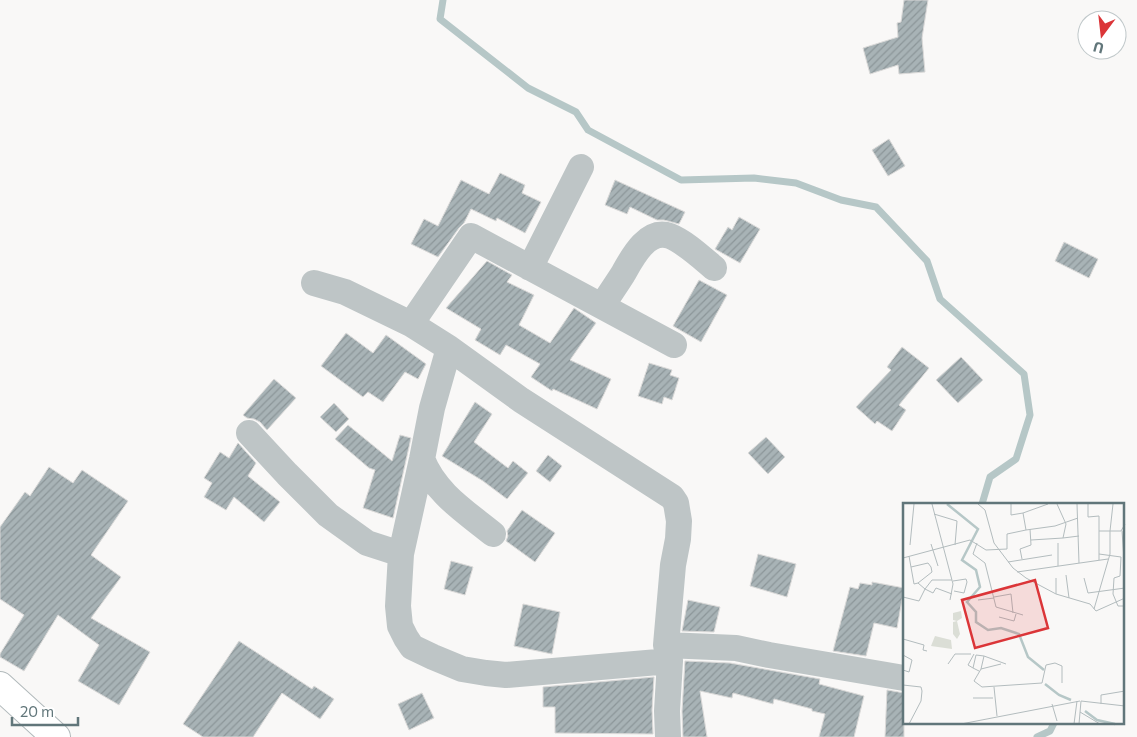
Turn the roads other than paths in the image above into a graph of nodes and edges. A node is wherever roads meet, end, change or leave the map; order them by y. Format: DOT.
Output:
graph roads {
  1 [pos="581,167"];
  2 [pos="530,268"];
  3 [pos="714,268"];
  4 [pos="314,283"];
  5 [pos="602,306"];
  6 [pos="411,324"];
  7 [pos="674,345"];
  8 [pos="449,348"];
  9 [pos="249,433"];
  10 [pos="422,459"];
  11 [pos="493,534"];
  12 [pos="401,554"];
  13 [pos="668,653"];
  14 [pos="903,678"];
  15 [pos="0,686"];
  16 [pos="56,737"];
  17 [pos="668,737"];
  1 -- 2 [label="street"];
  2 -- 5 [label="street"];
  2 -- 6 [label="street"];
  3 -- 5 [label="street"];
  4 -- 6 [label="street"];
  5 -- 7 [label="street"];
  6 -- 8 [label="street"];
  8 -- 10 [label="street"];
  8 -- 13 [label="street"];
  9 -- 12 [label="street"];
  10 -- 11 [label="street"];
  10 -- 12 [label="street"];
  12 -- 13 [label="street"];
  13 -- 14 [label="street"];
  13 -- 17 [label="street"];
  15 -- 16 [label="street"];
}
